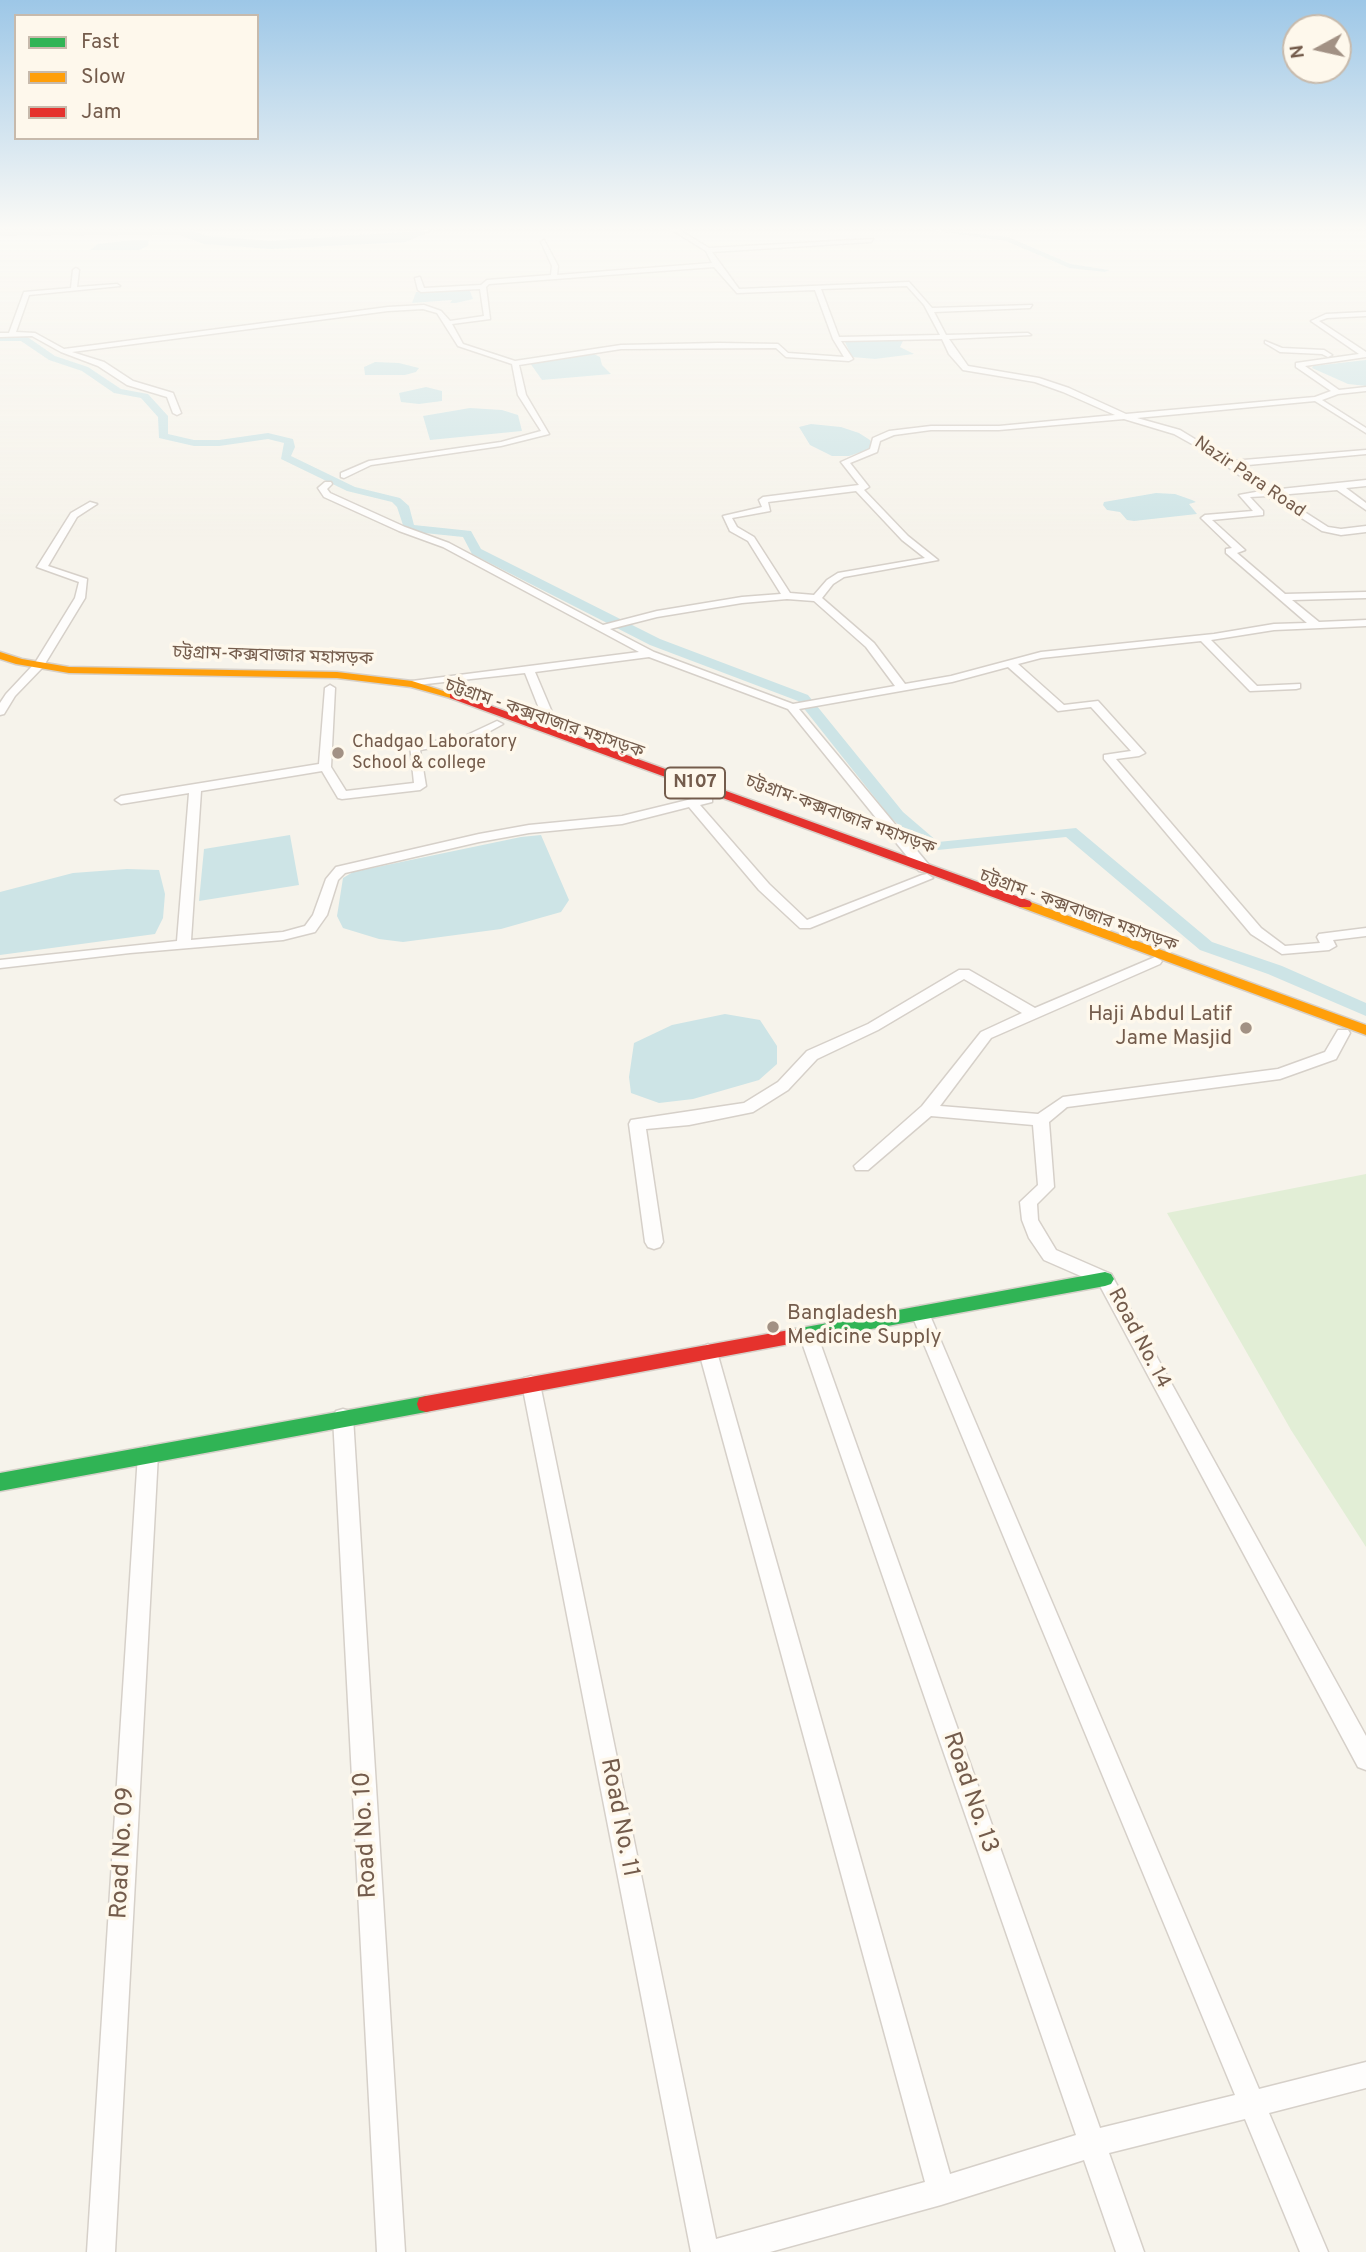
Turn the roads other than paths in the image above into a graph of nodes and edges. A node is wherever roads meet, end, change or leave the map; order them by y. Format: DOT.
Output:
graph roads {
  1 [pos="35,335"];
  2 [pos="186,335"];
  3 [pos="455,335"];
  4 [pos="834,335"];
  5 [pos="1024,335"];
  6 [pos="1336,335"];
  7 [pos="944,337"];
  8 [pos="836,339"];
  9 [pos="1268,342"];
  10 [pos="1280,350"];
  11 [pos="63,351"];
  12 [pos="1366,355"];
  13 [pos="1336,360"];
  14 [pos="515,363"];
  15 [pos="1299,365"];
  16 [pos="1366,389"];
  17 [pos="1337,392"];
  18 [pos="1316,399"];
  19 [pos="177,413"];
  20 [pos="1126,417"];
  21 [pos="1364,429"];
  22 [pos="1366,452"];
  23 [pos="1231,464"];
  24 [pos="344,475"];
  25 [pos="1366,483"];
  26 [pos="328,484"];
  27 [pos="1339,487"];
  28 [pos="858,488"];
  29 [pos="1269,493"];
  30 [pos="93,504"];
  31 [pos="1366,507"];
  32 [pos="1366,529"];
  33 [pos="1366,595"];
  34 [pos="787,596"];
  35 [pos="1283,597"];
  36 [pos="817,598"];
  37 [pos="1366,623"];
  38 [pos="1315,624"];
  39 [pos="601,628"];
  40 [pos="1203,638"];
  41 [pos="0,654"];
  42 [pos="650,654"];
  43 [pos="1010,663"];
  44 [pos="0,666"];
  45 [pos="35,669"];
  46 [pos="529,670"];
  47 [pos="412,684"];
  48 [pos="1296,686"];
  49 [pos="902,687"];
  50 [pos="330,688"];
  51 [pos="792,707"];
  52 [pos="0,712"];
  53 [pos="497,724"];
  54 [pos="554,731"];
  55 [pos="325,767"];
  56 [pos="195,789"];
  57 [pos="121,800"];
  58 [pos="700,802"];
  59 [pos="925,873"];
  60 [pos="1366,932"];
  61 [pos="184,943"];
  62 [pos="1155,961"];
  63 [pos="0,964"];
  64 [pos="1034,1014"];
  65 [pos="1366,1030"];
  66 [pos="1343,1033"];
  67 [pos="1366,1043"];
  68 [pos="928,1110"];
  69 [pos="1041,1120"];
  70 [pos="862,1167"];
  71 [pos="654,1242"];
  72 [pos="1105,1279"];
  73 [pos="920,1313"];
  74 [pos="808,1335"];
  75 [pos="708,1352"];
  76 [pos="531,1384"];
  77 [pos="342,1418"];
  78 [pos="148,1454"];
  79 [pos="0,1482"];
  80 [pos="1366,1759"];
  81 [pos="1366,2075"];
  82 [pos="1253,2105"];
  83 [pos="1092,2144"];
  84 [pos="941,2191"];
  85 [pos="101,2252"];
  86 [pos="391,2252"];
  87 [pos="705,2252"];
  88 [pos="719,2252"];
  89 [pos="1130,2252"];
  90 [pos="1314,2252"];
  1 -- 11 [label="street"];
  2 -- 11 [label="street"];
  3 -- 14 [label="street"];
  4 -- 8 [label="street"];
  5 -- 7 [label="street"];
  6 -- 12 [label="street"];
  7 -- 8 [label="street"];
  7 -- 20 [label="street, Nazir Para Road"];
  8 -- 14 [label="street"];
  9 -- 10 [label="street"];
  10 -- 13 [label="street"];
  10 -- 15 [label="street"];
  11 -- 19 [label="street"];
  12 -- 13 [label="street"];
  13 -- 15 [label="street"];
  14 -- 24 [label="street"];
  15 -- 17 [label="street"];
  16 -- 17 [label="street"];
  17 -- 18 [label="street"];
  18 -- 20 [label="street"];
  18 -- 21 [label="street"];
  20 -- 23 [label="street, Nazir Para Road"];
  20 -- 28 [label="street"];
  22 -- 23 [label="street"];
  23 -- 29 [label="street, Nazir Para Road"];
  25 -- 27 [label="street"];
  26 -- 39 [label="street"];
  27 -- 29 [label="street"];
  27 -- 31 [label="street"];
  28 -- 34 [label="street"];
  28 -- 36 [label="street"];
  29 -- 32 [label="street, Nazir Para Road"];
  29 -- 35 [label="street"];
  30 -- 45 [label="street"];
  33 -- 35 [label="street"];
  34 -- 36 [label="street"];
  34 -- 39 [label="street"];
  35 -- 38 [label="street"];
  36 -- 49 [label="street"];
  37 -- 38 [label="street"];
  38 -- 40 [label="street"];
  39 -- 42 [label="street"];
  40 -- 43 [label="street"];
  40 -- 48 [label="street"];
  41 -- 45 [label="main road, চট্টগ্রাম-কক্সবাজার মহাসড়ক / N107"];
  42 -- 46 [label="street"];
  42 -- 51 [label="street"];
  43 -- 49 [label="street"];
  43 -- 60 [label="street"];
  44 -- 45 [label="main road, চট্টগ্রাম - কক্সবাজার মহাসড়ক / N107"];
  45 -- 47 [label="main road, চট্টগ্রাম-কক্সবাজার মহাসড়ক / N107"];
  45 -- 50 [label="main road, চট্টগ্রাম - কক্সবাজার মহাসড়ক / N107"];
  45 -- 52 [label="street"];
  46 -- 47 [label="street"];
  46 -- 54 [label="street"];
  47 -- 54 [label="main road, চট্টগ্রাম-কক্সবাজার মহাসড়ক / N107"];
  49 -- 51 [label="street"];
  50 -- 53 [label="main road, চট্টগ্রাম - কক্সবাজার মহাসড়ক / N107"];
  50 -- 55 [label="street"];
  51 -- 59 [label="street"];
  53 -- 55 [label="street"];
  53 -- 58 [label="main road, চট্টগ্রাম - কক্সবাজার মহাসড়ক / N107"];
  54 -- 59 [label="main road, চট্টগ্রাম-কক্সবাজার মহাসড়ক / N107"];
  55 -- 56 [label="street"];
  56 -- 57 [label="street"];
  56 -- 61 [label="street"];
  58 -- 59 [label="main road, চট্টগ্রাম - কক্সবাজার মহাসড়ক / N107"];
  58 -- 59 [label="street"];
  58 -- 61 [label="street"];
  59 -- 62 [label="main road, চট্টগ্রাম - কক্সবাজার মহাসড়ক / N107"];
  59 -- 65 [label="main road, চট্টগ্রাম-কক্সবাজার মহাসড়ক / N107"];
  61 -- 63 [label="street"];
  62 -- 64 [label="street"];
  62 -- 66 [label="main road, চট্টগ্রাম - কক্সবাজার মহাসড়ক / N107"];
  64 -- 68 [label="street"];
  64 -- 71 [label="street"];
  66 -- 67 [label="main road, চট্টগ্রাম - কক্সবাজার মহাসড়ক / N107"];
  66 -- 69 [label="street"];
  68 -- 69 [label="street"];
  68 -- 70 [label="street"];
  69 -- 72 [label="street, Road No. 14"];
  72 -- 73 [label="main road"];
  72 -- 80 [label="street, Road No. 14"];
  73 -- 74 [label="main road"];
  73 -- 82 [label="street"];
  74 -- 75 [label="main road"];
  74 -- 83 [label="street, Road No. 13"];
  75 -- 76 [label="main road"];
  75 -- 84 [label="street"];
  76 -- 77 [label="main road"];
  76 -- 87 [label="street, Road No. 11"];
  77 -- 78 [label="main road"];
  77 -- 86 [label="street, Road No. 10"];
  78 -- 79 [label="main road"];
  78 -- 85 [label="street, Road No. 09"];
  81 -- 82 [label="street"];
  82 -- 83 [label="street"];
  82 -- 90 [label="street"];
  83 -- 84 [label="street"];
  83 -- 89 [label="street, Road No. 13"];
  84 -- 88 [label="street"];
}
